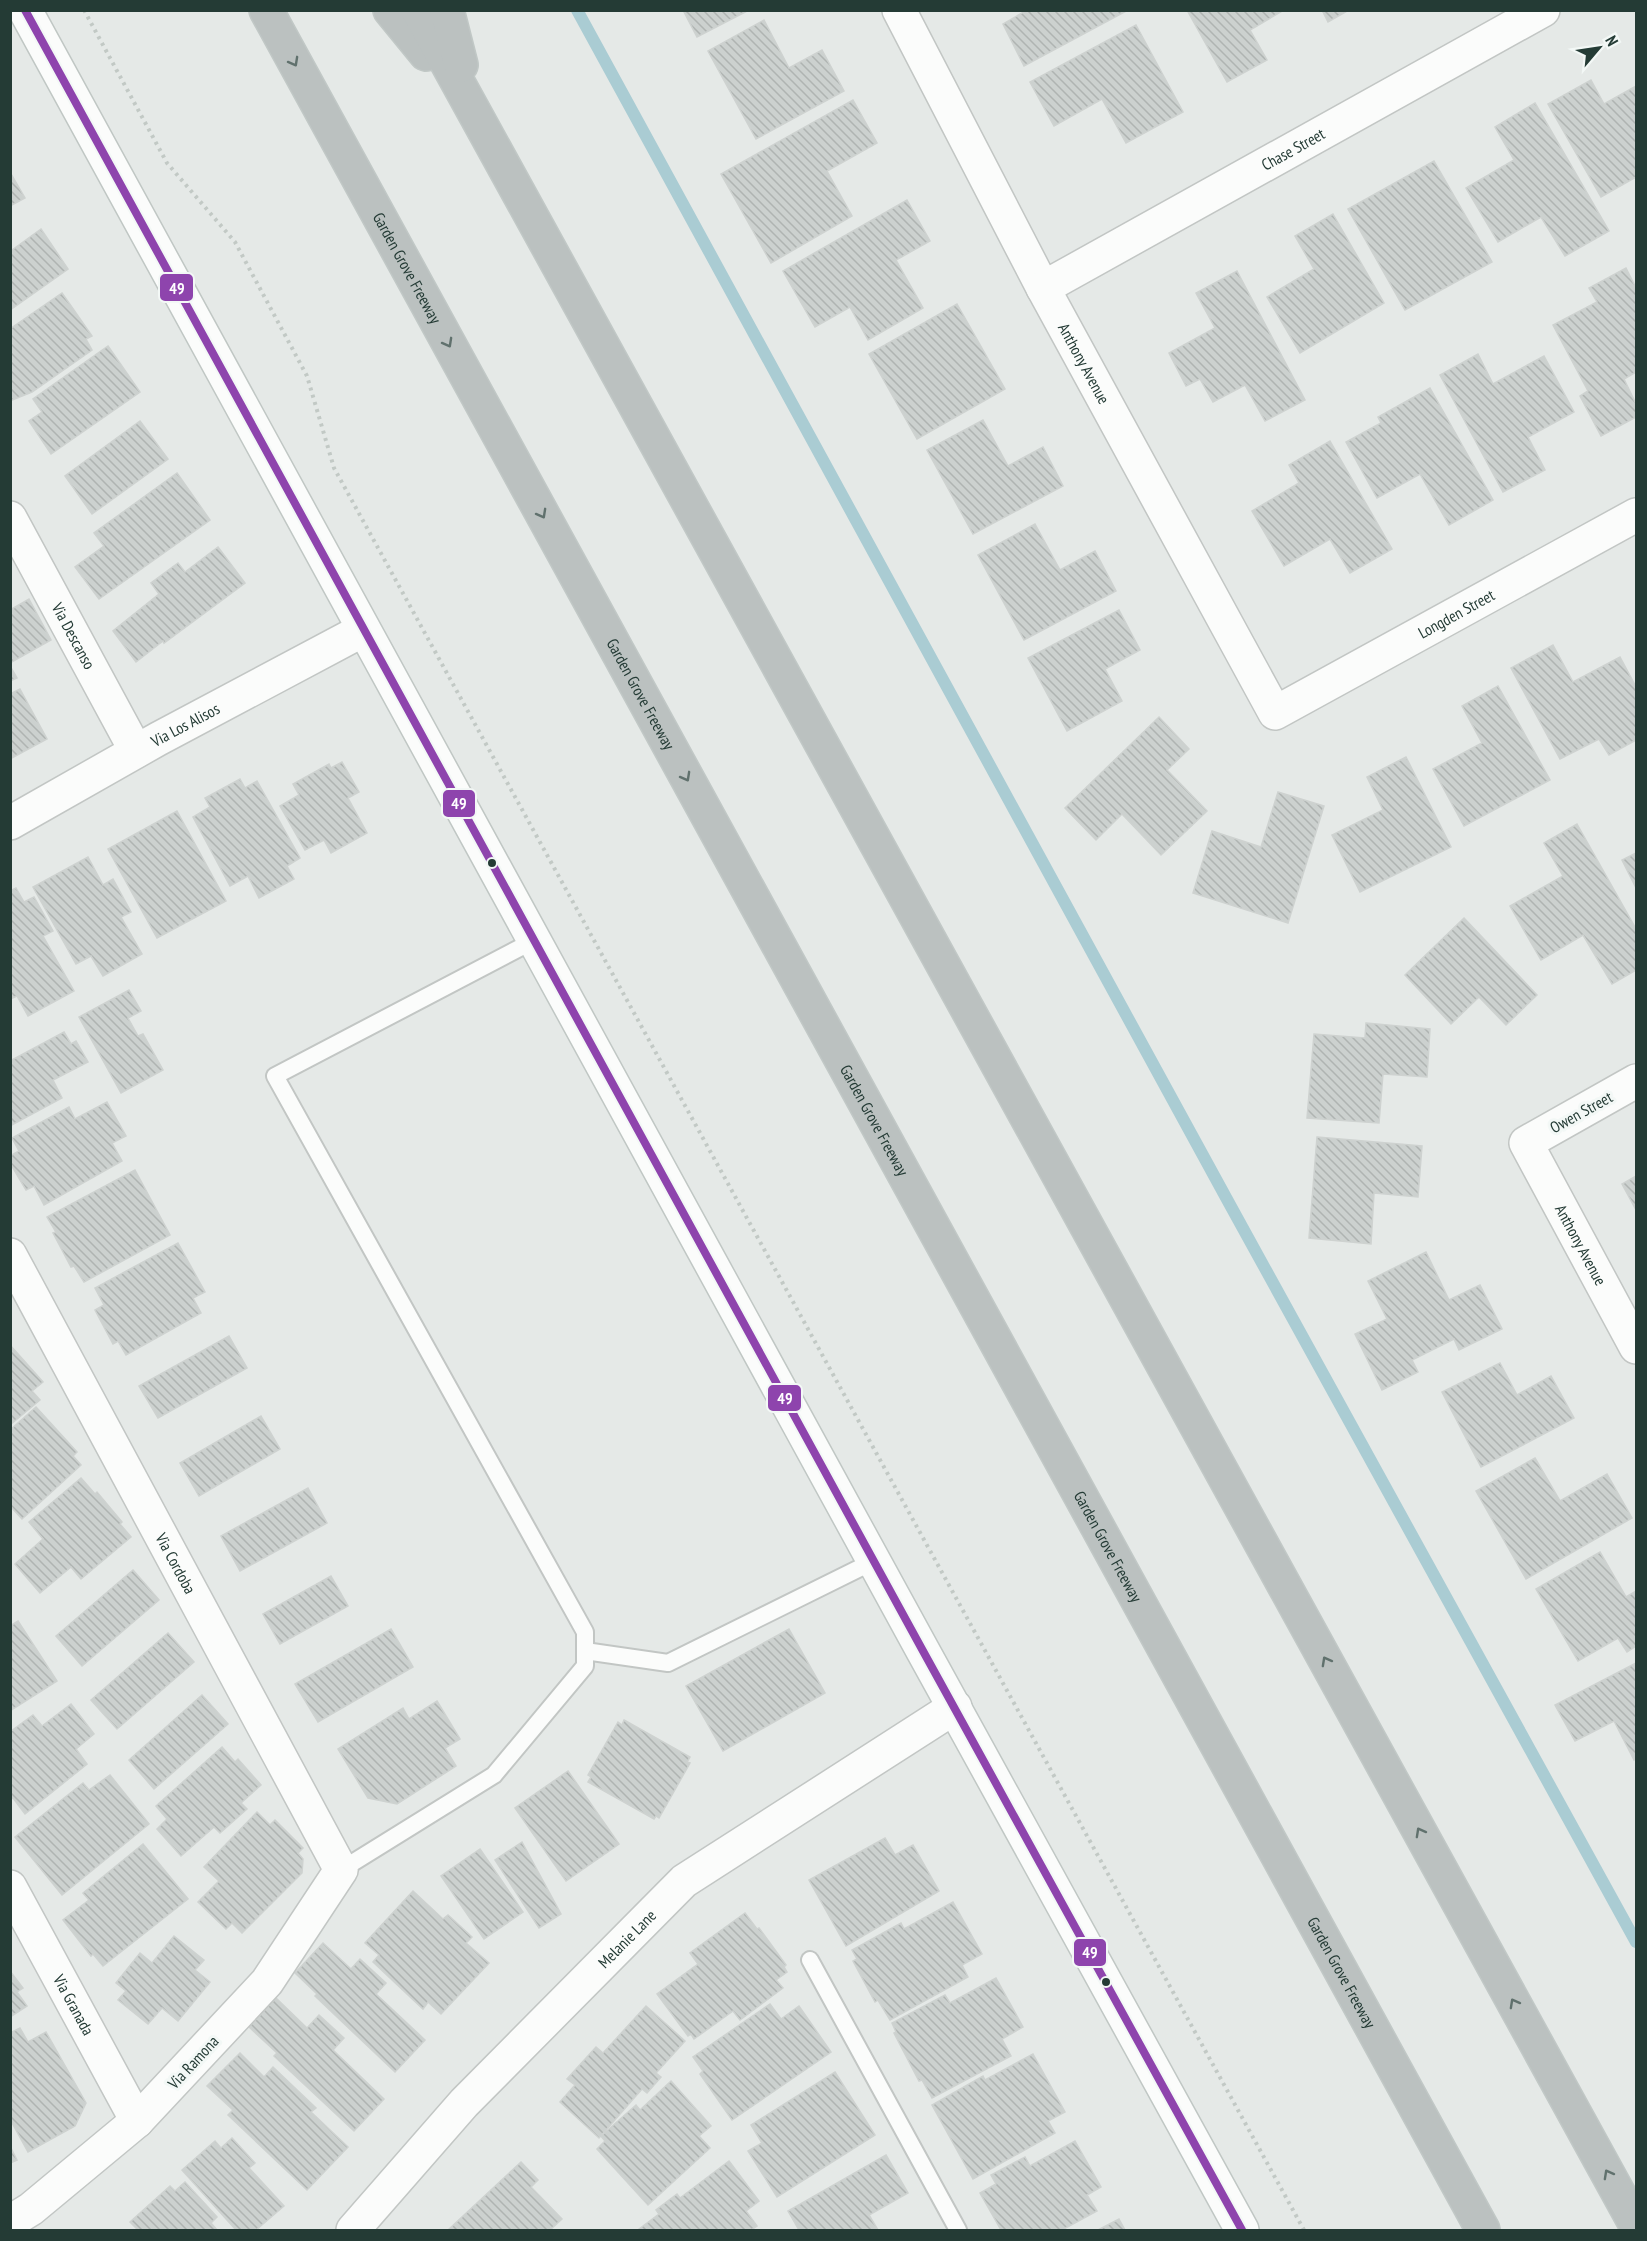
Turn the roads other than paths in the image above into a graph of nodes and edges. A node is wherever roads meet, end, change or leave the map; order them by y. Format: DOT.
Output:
graph roads {
  1 [pos="25,10"];
  2 [pos="266,10"];
  3 [pos="390,10"];
  4 [pos="418,10"];
  5 [pos="447,10"];
  6 [pos="899,10"];
  7 [pos="1543,10"];
  8 [pos="473,111"];
  9 [pos="1042,288"];
  10 [pos="1636,515"];
  11 [pos="10,518"];
  12 [pos="363,630"];
  13 [pos="1275,713"];
  14 [pos="136,751"];
  15 [pos="10,824"];
  16 [pos="534,941"];
  17 [pos="1636,1081"];
  18 [pos="1526,1143"];
  19 [pos="10,1254"];
  20 [pos="1636,1347"];
  21 [pos="874,1561"];
  22 [pos="585,1651"];
  23 [pos="955,1707"];
  24 [pos="341,1870"];
  25 [pos="10,1887"];
  26 [pos="810,1960"];
  27 [pos="138,2121"];
  28 [pos="10,2222"];
  29 [pos="1636,2225"];
  30 [pos="353,2230"];
  31 [pos="958,2230"];
  32 [pos="1242,2230"];
  33 [pos="1484,2230"];
  1 -- 12 [label="street"];
  2 -- 33 [label="highway, Garden Grove Freeway, one-way"];
  3 -- 8 [label="highway"];
  4 -- 8 [label="highway"];
  5 -- 8 [label="highway"];
  6 -- 9 [label="street, Anthony Avenue"];
  7 -- 9 [label="street, Chase Street"];
  29 -- 8 [label="highway, one-way"];
  9 -- 13 [label="street, Anthony Avenue"];
  10 -- 13 [label="street, Longden Street"];
  11 -- 14 [label="street, Via Descanso"];
  12 -- 14 [label="street, Via Los Alisos"];
  12 -- 16 [label="street"];
  14 -- 15 [label="street, Via Los Alisos"];
  16 -- 21 [label="street"];
  16 -- 22 [label="lane"];
  17 -- 18 [label="street, Owen Street"];
  18 -- 20 [label="street, Anthony Avenue"];
  19 -- 24 [label="street, Via Cordoba"];
  21 -- 22 [label="lane"];
  21 -- 23 [label="street"];
  22 -- 24 [label="lane"];
  23 -- 30 [label="street, Melanie Lane"];
  23 -- 32 [label="street"];
  24 -- 27 [label="street, Via Ramona"];
  25 -- 27 [label="street, Via Granada"];
  26 -- 31 [label="lane"];
  27 -- 28 [label="street, Via Ramona"];
}
